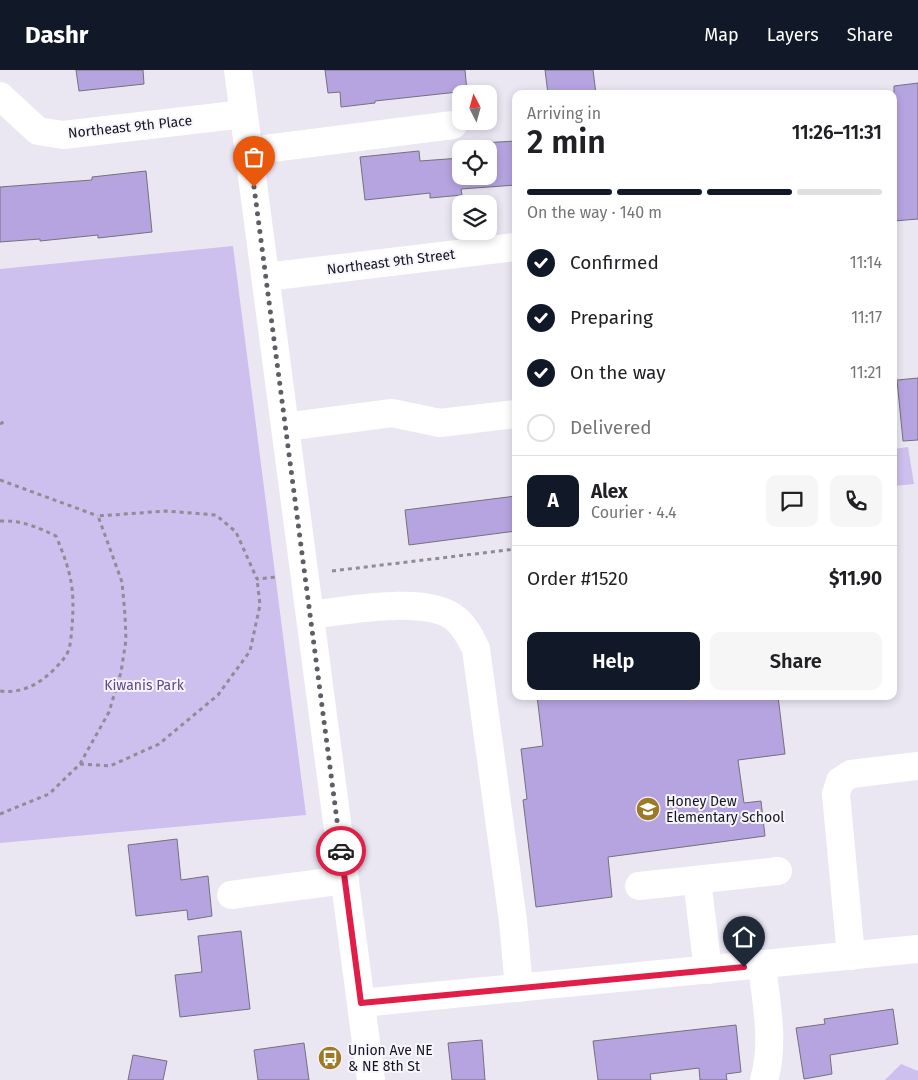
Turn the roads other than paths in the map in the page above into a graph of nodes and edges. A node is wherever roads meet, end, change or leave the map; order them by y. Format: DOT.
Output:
graph roads {
  1 [pos="238,70"];
  2 [pos="0,96"];
  3 [pos="244,114"];
  4 [pos="452,125"];
  5 [pos="249,151"];
  6 [pos="512,247"];
  7 [pos="266,277"];
  8 [pos="512,414"];
  9 [pos="285,427"];
  10 [pos="310,615"];
  11 [pos="918,766"];
  12 [pos="778,871"];
  13 [pos="345,880"];
  14 [pos="698,880"];
  15 [pos="639,886"];
  16 [pos="231,895"];
  17 [pos="918,949"];
  18 [pos="851,956"];
  19 [pos="762,965"];
  20 [pos="708,970"];
  21 [pos="519,988"];
  22 [pos="361,1003"];
  23 [pos="371,1080"];
  24 [pos="764,1080"];
  1 -- 3 [label="street"];
  2 -- 3 [label="street, Northeast 9th Place"];
  3 -- 5 [label="street"];
  4 -- 5 [label="street"];
  5 -- 7 [label="street"];
  6 -- 7 [label="street, Northeast 9th Street"];
  7 -- 9 [label="street"];
  8 -- 9 [label="street"];
  9 -- 10 [label="street"];
  10 -- 13 [label="street"];
  10 -- 21 [label="street"];
  11 -- 18 [label="street"];
  12 -- 14 [label="street"];
  13 -- 16 [label="street"];
  13 -- 22 [label="street"];
  14 -- 15 [label="street"];
  14 -- 20 [label="street"];
  17 -- 18 [label="street"];
  18 -- 19 [label="street"];
  19 -- 20 [label="street"];
  19 -- 24 [label="street"];
  20 -- 21 [label="street"];
  21 -- 22 [label="street"];
  22 -- 23 [label="street"];
}
